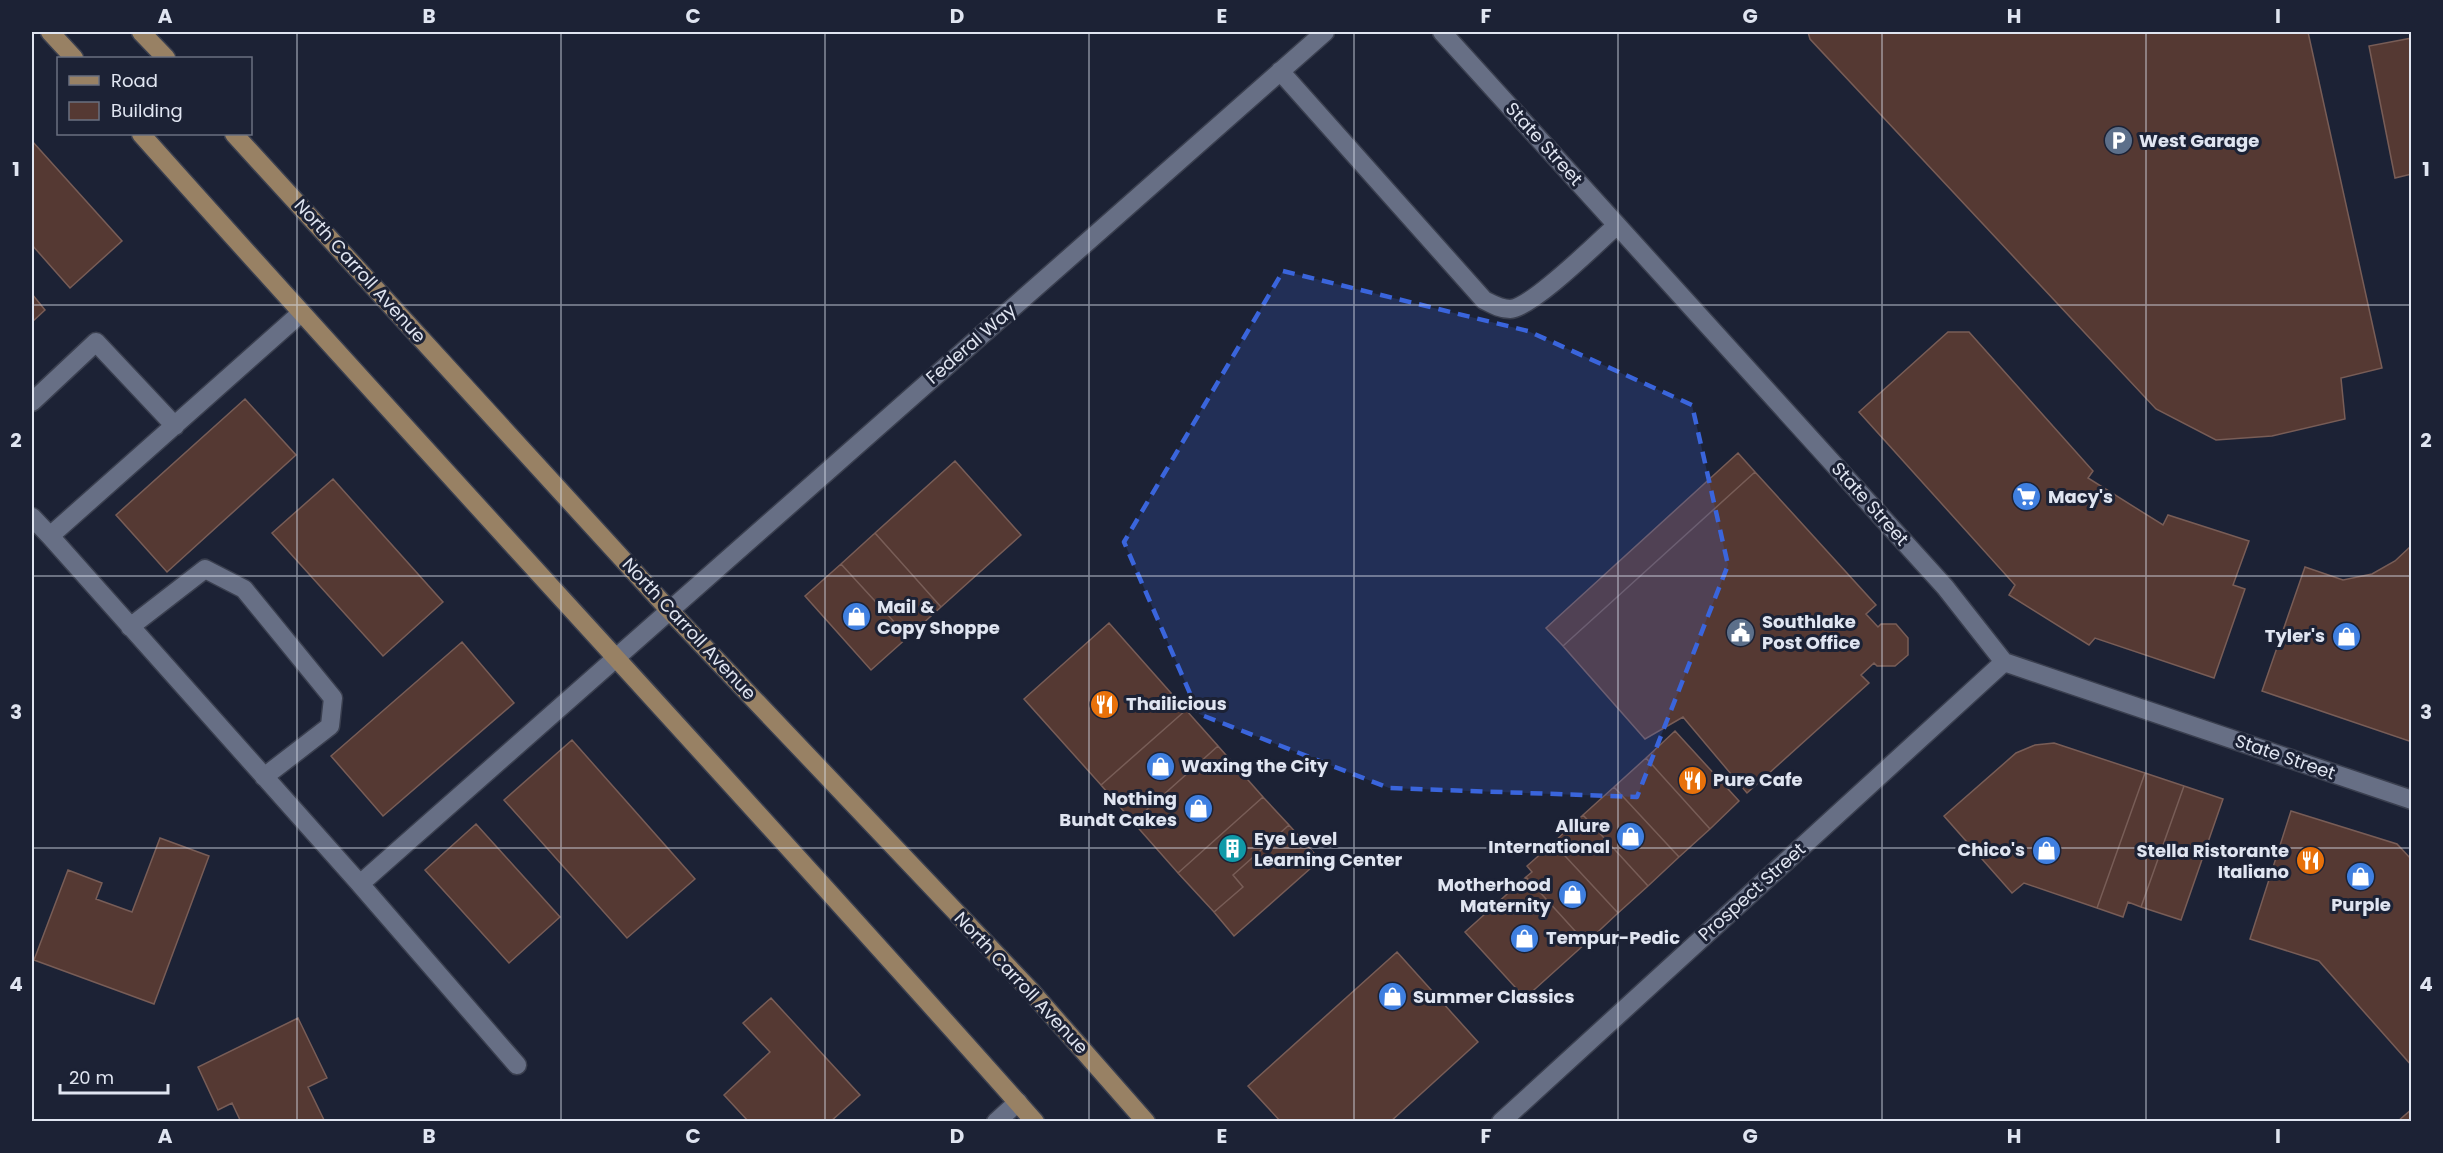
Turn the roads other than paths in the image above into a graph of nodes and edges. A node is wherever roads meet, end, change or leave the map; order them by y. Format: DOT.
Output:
graph roads {
  1 [pos="50,32"];
  2 [pos="141,32"];
  3 [pos="1326,32"];
  4 [pos="1442,32"];
  5 [pos="73,57"];
  6 [pos="165,57"];
  7 [pos="1280,71"];
  8 [pos="142,135"];
  9 [pos="235,135"];
  10 [pos="1617,225"];
  11 [pos="301,313"];
  12 [pos="32,402"];
  13 [pos="175,426"];
  14 [pos="32,517"];
  15 [pos="50,536"];
  16 [pos="670,611"];
  17 [pos="130,627"];
  18 [pos="617,657"];
  19 [pos="2004,662"];
  20 [pos="264,777"];
  21 [pos="2412,800"];
  22 [pos="360,884"];
  23 [pos="518,1065"];
  24 [pos="1018,1102"];
  25 [pos="996,1122"];
  26 [pos="1035,1122"];
  27 [pos="1146,1122"];
  28 [pos="1501,1122"];
  1 -- 5 [label="main road"];
  2 -- 6 [label="main road"];
  3 -- 7 [label="street, Federal Way"];
  4 -- 10 [label="street, State Street"];
  7 -- 10 [label="street"];
  7 -- 16 [label="street, Federal Way"];
  8 -- 11 [label="main road"];
  9 -- 16 [label="main road, North Carroll Avenue"];
  10 -- 19 [label="street, State Street"];
  11 -- 13 [label="street"];
  11 -- 18 [label="main road"];
  12 -- 13 [label="street"];
  13 -- 15 [label="street"];
  14 -- 15 [label="street"];
  15 -- 17 [label="street"];
  16 -- 18 [label="street, Federal Way"];
  16 -- 27 [label="main road, North Carroll Avenue"];
  17 -- 20 [label="street"];
  17 -- 20 [label="street"];
  18 -- 22 [label="street, Federal Way"];
  18 -- 24 [label="main road"];
  19 -- 21 [label="street, State Street"];
  19 -- 28 [label="street, Prospect Street"];
  20 -- 22 [label="street"];
  22 -- 23 [label="street"];
  24 -- 25 [label="street"];
  24 -- 26 [label="main road"];
}
